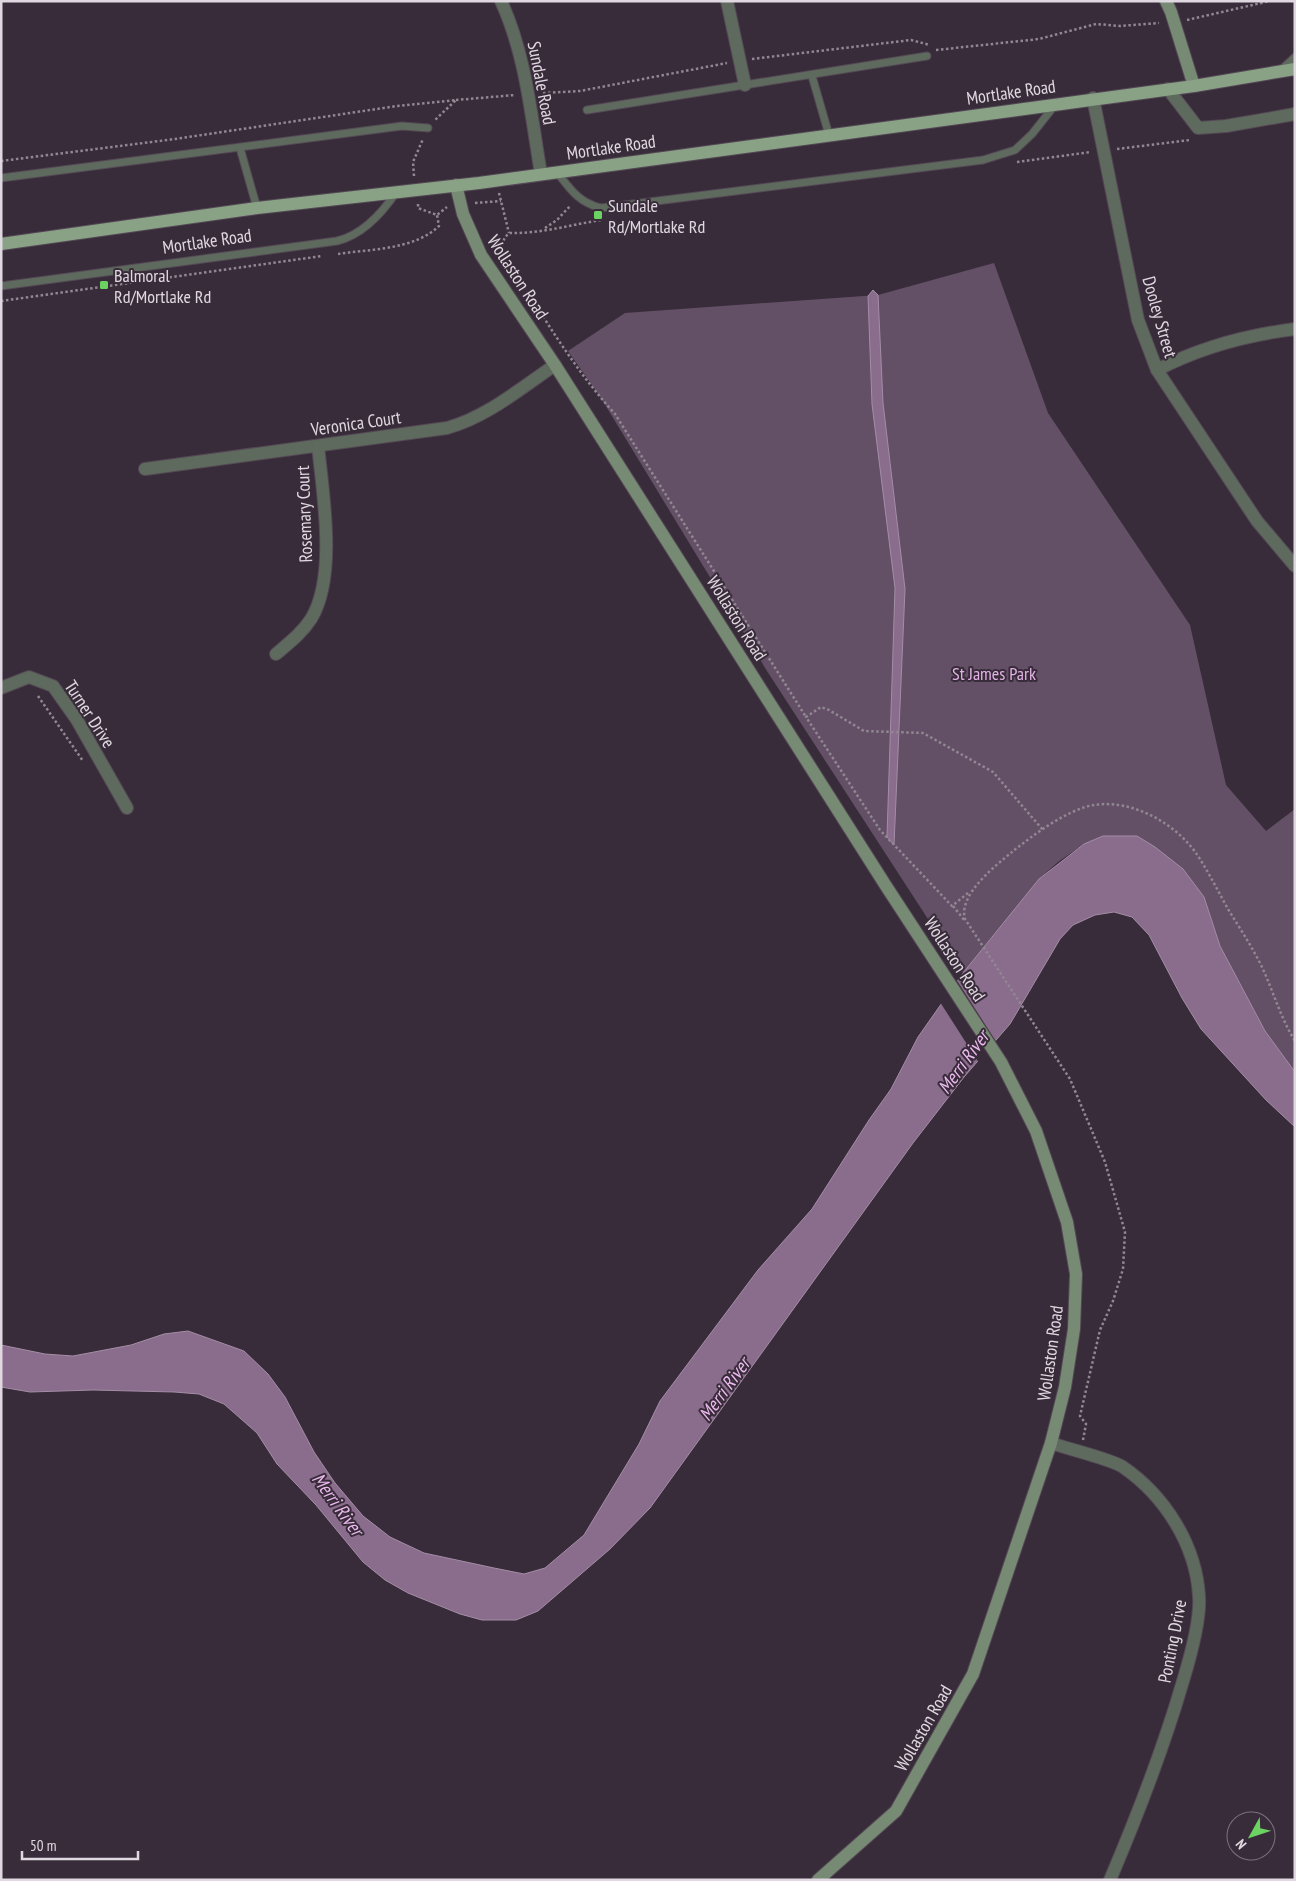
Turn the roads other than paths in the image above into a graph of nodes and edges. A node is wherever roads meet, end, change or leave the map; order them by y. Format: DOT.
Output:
graph roads {
  1 [pos="501,1"];
  2 [pos="727,1"];
  3 [pos="1166,1"];
  4 [pos="927,56"];
  5 [pos="1295,57"];
  6 [pos="1295,69"];
  7 [pos="1280,72"];
  8 [pos="812,76"];
  9 [pos="744,85"];
  10 [pos="1194,86"];
  11 [pos="1168,89"];
  12 [pos="1093,98"];
  13 [pos="1057,103"];
  14 [pos="588,110"];
  15 [pos="1295,114"];
  16 [pos="428,128"];
  17 [pos="829,134"];
  18 [pos="240,148"];
  19 [pos="557,172"];
  20 [pos="541,174"];
  21 [pos="1,178"];
  22 [pos="456,185"];
  23 [pos="398,191"];
  24 [pos="257,208"];
  25 [pos="1,244"];
  26 [pos="1,286"];
  27 [pos="1295,329"];
  28 [pos="556,365"];
  29 [pos="1157,370"];
  30 [pos="318,446"];
  31 [pos="145,469"];
  32 [pos="1295,566"];
  33 [pos="276,654"];
  34 [pos="1,688"];
  35 [pos="126,808"];
  36 [pos="1051,1443"];
  37 [pos="818,1880"];
  38 [pos="1110,1880"];
  1 -- 20 [label="street, Sundale Road"];
  2 -- 9 [label="street"];
  3 -- 10 [label="street"];
  4 -- 8 [label="lane"];
  5 -- 7 [label="lane"];
  6 -- 7 [label="main road, Mortlake Road"];
  7 -- 10 [label="main road, Mortlake Road"];
  8 -- 9 [label="lane"];
  8 -- 17 [label="lane"];
  9 -- 14 [label="lane"];
  10 -- 11 [label="main road, Mortlake Road"];
  11 -- 12 [label="main road, Mortlake Road"];
  11 -- 15 [label="street"];
  12 -- 13 [label="main road, Mortlake Road"];
  12 -- 29 [label="street, Dooley Street"];
  13 -- 17 [label="main road, Mortlake Road"];
  13 -- 19 [label="lane"];
  16 -- 18 [label="lane"];
  17 -- 19 [label="main road, Mortlake Road"];
  18 -- 21 [label="lane"];
  18 -- 24 [label="lane, Mortlake Road"];
  19 -- 20 [label="main road, Mortlake Road"];
  20 -- 22 [label="main road, Mortlake Road"];
  22 -- 23 [label="main road, Mortlake Road"];
  22 -- 28 [label="street, Wollaston Road"];
  23 -- 24 [label="main road, Mortlake Road"];
  23 -- 26 [label="lane, Mortlake Road"];
  24 -- 25 [label="main road, Mortlake Road"];
  27 -- 29 [label="street"];
  28 -- 30 [label="street, Veronica Court"];
  28 -- 36 [label="street, Wollaston Road"];
  29 -- 32 [label="street, Dooley Street"];
  30 -- 31 [label="street, Veronica Court"];
  30 -- 33 [label="street, Rosemary Court"];
  34 -- 35 [label="street, Turner Drive"];
  36 -- 37 [label="street, Wollaston Road"];
  36 -- 38 [label="street, Ponting Drive"];
}
